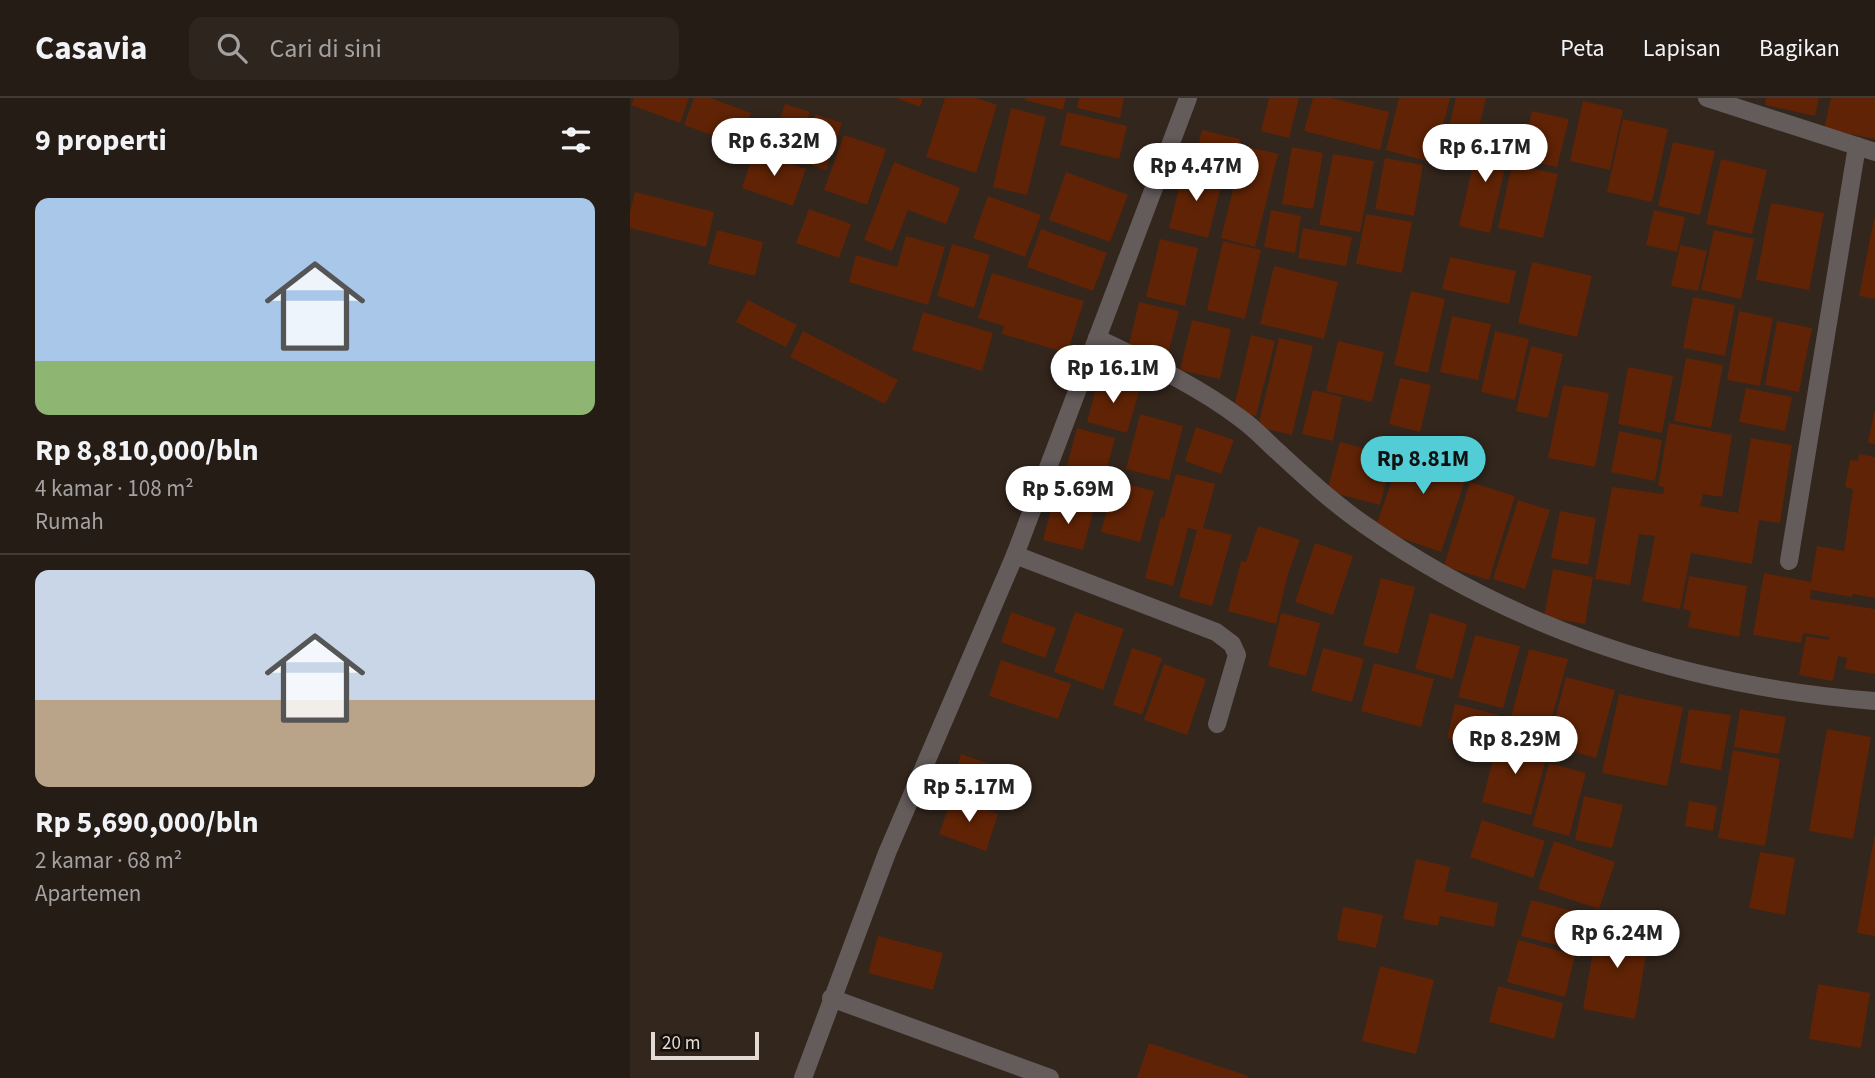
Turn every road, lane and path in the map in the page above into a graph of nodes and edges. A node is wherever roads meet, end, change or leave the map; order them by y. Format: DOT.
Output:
graph roads {
  1 [pos="1188,98"];
  2 [pos="1707,98"];
  3 [pos="1857,146"];
  4 [pos="1875,152"];
  5 [pos="1097,338"];
  6 [pos="1015,555"];
  7 [pos="1789,561"];
  8 [pos="1875,701"];
  9 [pos="1217,724"];
  10 [pos="831,998"];
  11 [pos="803,1078"];
  12 [pos="1050,1078"];
  1 -- 5 [label="street"];
  2 -- 3 [label="street"];
  3 -- 4 [label="street"];
  3 -- 7 [label="street"];
  5 -- 6 [label="street"];
  5 -- 8 [label="street"];
  6 -- 9 [label="street"];
  6 -- 10 [label="street"];
  10 -- 11 [label="street"];
  10 -- 12 [label="street"];
}
